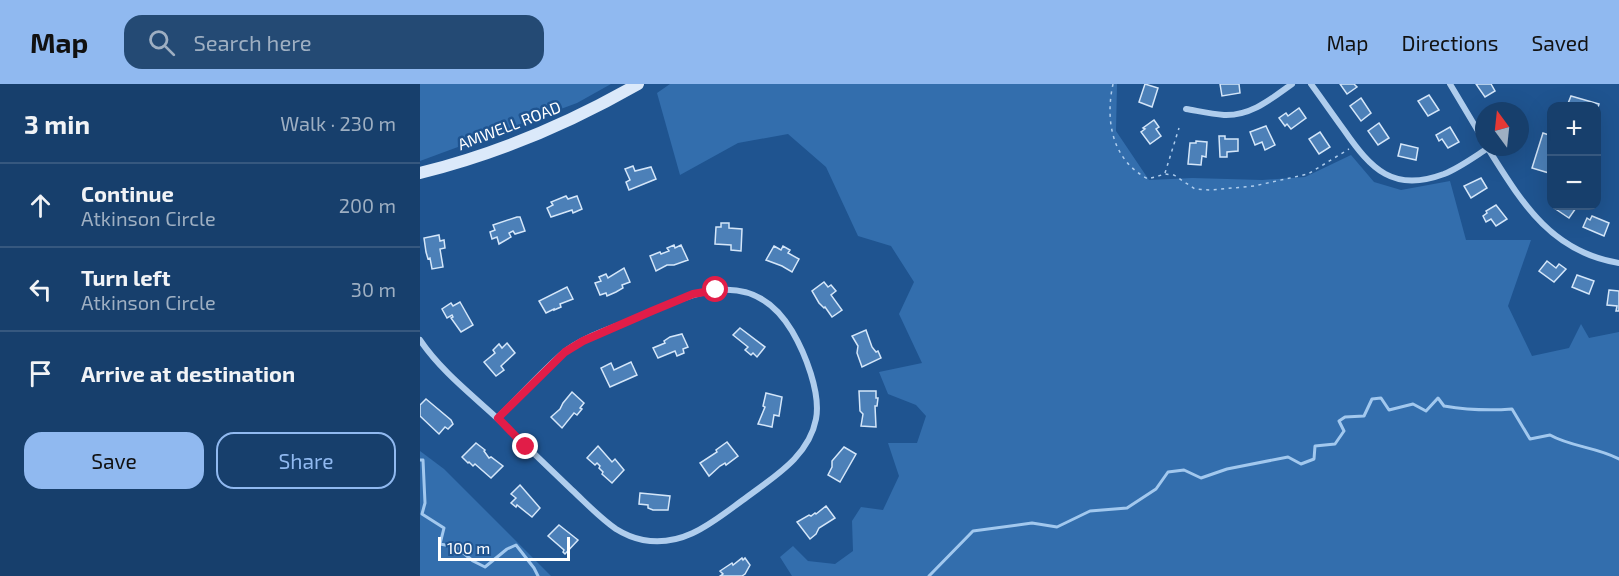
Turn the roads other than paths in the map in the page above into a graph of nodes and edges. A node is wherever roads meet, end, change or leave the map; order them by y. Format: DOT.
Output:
graph roads {
  1 [pos="638,84"];
  2 [pos="1292,84"];
  3 [pos="1311,84"];
  4 [pos="1450,84"];
  5 [pos="1186,109"];
  6 [pos="1475,126"];
  7 [pos="1475,156"];
  8 [pos="1493,156"];
  9 [pos="420,173"];
  10 [pos="1619,263"];
  11 [pos="420,340"];
  12 [pos="498,418"];
  1 -- 9 [label="main road, AMWELL ROAD"];
  2 -- 5 [label="street"];
  3 -- 7 [label="street"];
  4 -- 6 [label="street"];
  8 -- 10 [label="street"];
  11 -- 12 [label="street"];
  12 -- 12 [label="street"];
}
